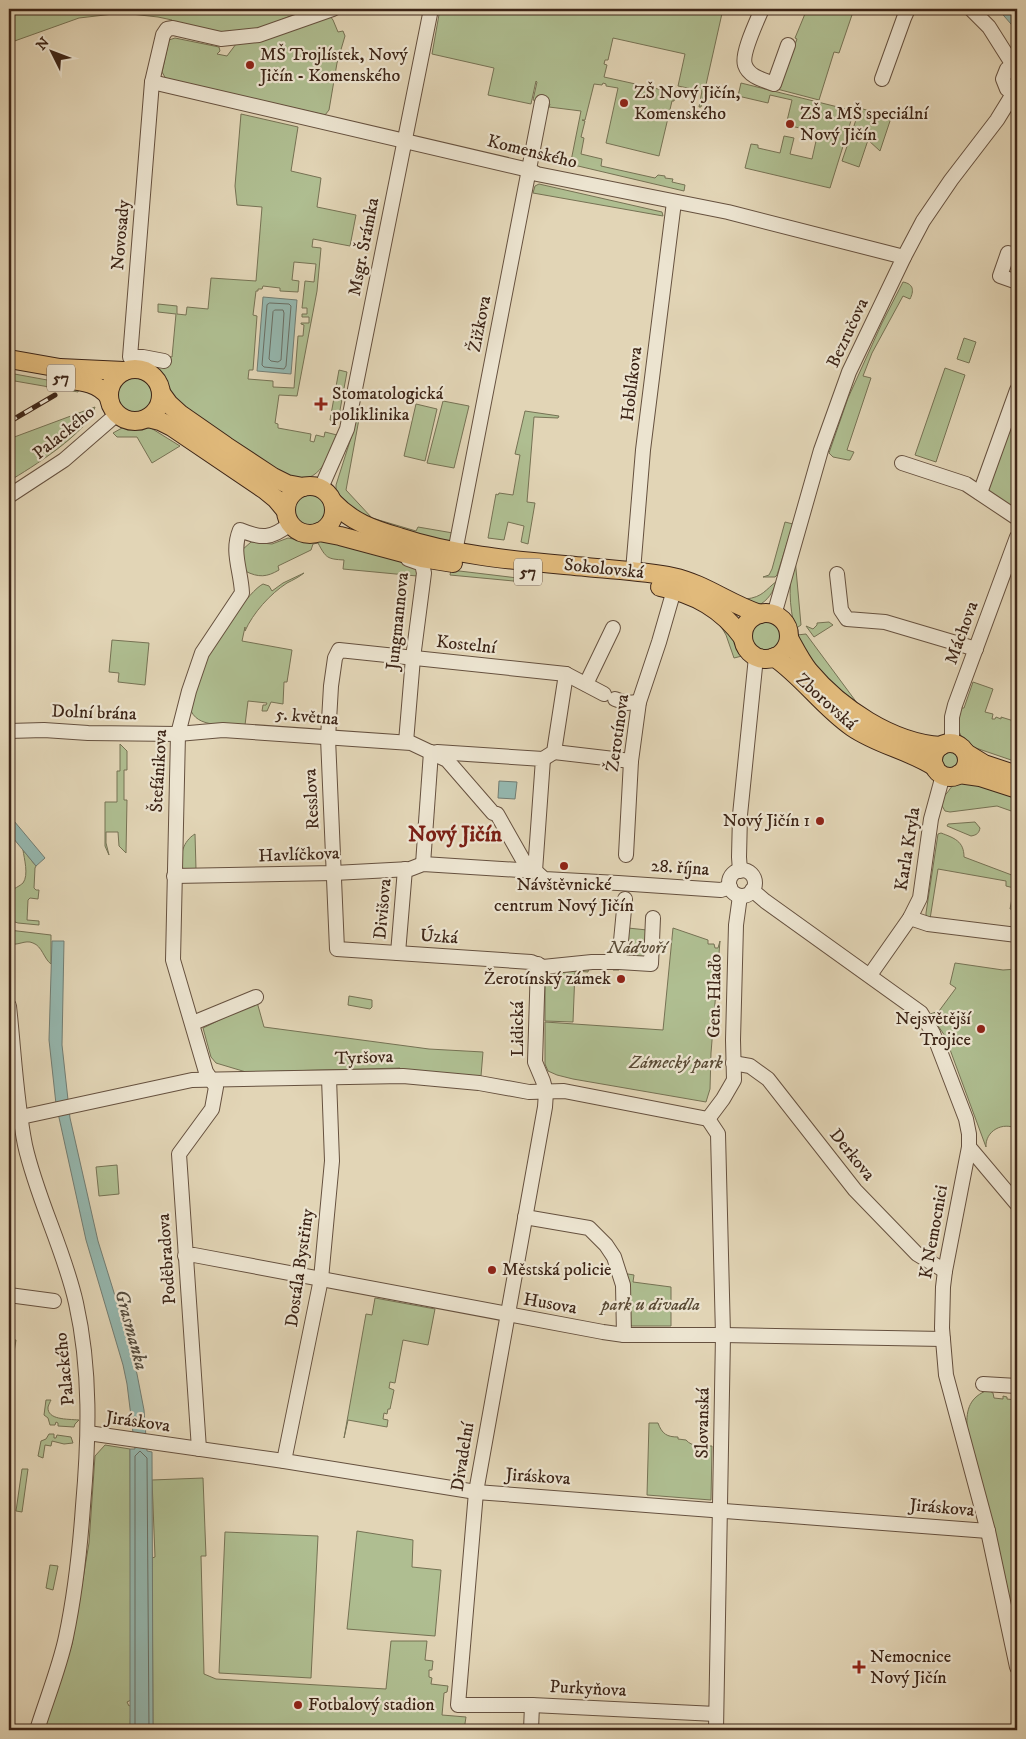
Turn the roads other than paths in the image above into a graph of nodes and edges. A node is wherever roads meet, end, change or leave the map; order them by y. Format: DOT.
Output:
graph roads {
  1 [pos="333,9"];
  2 [pos="431,9"];
  3 [pos="762,9"];
  4 [pos="908,9"];
  5 [pos="971,9"];
  6 [pos="788,45"];
  7 [pos="1015,64"];
  8 [pos="882,80"];
  9 [pos="152,82"];
  10 [pos="1015,94"];
  11 [pos="542,102"];
  12 [pos="404,140"];
  13 [pos="529,170"];
  14 [pos="674,202"];
  15 [pos="1017,256"];
  16 [pos="904,257"];
  17 [pos="1017,282"];
  18 [pos="9,360"];
  19 [pos="164,361"];
  20 [pos="9,369"];
  21 [pos="124,371"];
  22 [pos="1017,390"];
  23 [pos="161,393"];
  24 [pos="109,397"];
  25 [pos="117,414"];
  26 [pos="1013,414"];
  27 [pos="148,418"];
  28 [pos="902,462"];
  29 [pos="303,487"];
  30 [pos="321,488"];
  31 [pos="980,493"];
  32 [pos="9,496"];
  33 [pos="333,502"];
  34 [pos="288,517"];
  35 [pos="1017,518"];
  36 [pos="319,532"];
  37 [pos="1017,537"];
  38 [pos="366,543"];
  39 [pos="455,552"];
  40 [pos="633,571"];
  41 [pos="837,574"];
  42 [pos="674,590"];
  43 [pos="767,614"];
  44 [pos="613,628"];
  45 [pos="743,638"];
  46 [pos="789,638"];
  47 [pos="976,649"];
  48 [pos="339,650"];
  49 [pos="756,657"];
  50 [pos="774,657"];
  51 [pos="413,658"];
  52 [pos="566,674"];
  53 [pos="586,684"];
  54 [pos="639,702"];
  55 [pos="9,731"];
  56 [pos="178,734"];
  57 [pos="328,738"];
  58 [pos="406,742"];
  59 [pos="953,748"];
  60 [pos="431,752"];
  61 [pos="548,756"];
  62 [pos="631,761"];
  63 [pos="946,772"];
  64 [pos="1017,775"];
  65 [pos="1017,789"];
  66 [pos="626,855"];
  67 [pos="424,864"];
  68 [pos="405,869"];
  69 [pos="740,871"];
  70 [pos="536,872"];
  71 [pos="334,873"];
  72 [pos="174,876"];
  73 [pos="626,891"];
  74 [pos="741,891"];
  75 [pos="653,918"];
  76 [pos="910,918"];
  77 [pos="1017,935"];
  78 [pos="337,949"];
  79 [pos="398,953"];
  80 [pos="619,962"];
  81 [pos="538,964"];
  82 [pos="870,976"];
  83 [pos="256,997"];
  84 [pos="9,1006"];
  85 [pos="193,1024"];
  86 [pos="733,1063"];
  87 [pos="329,1078"];
  88 [pos="211,1080"];
  89 [pos="546,1092"];
  90 [pos="21,1117"];
  91 [pos="708,1119"];
  92 [pos="970,1147"];
  93 [pos="1017,1204"];
  94 [pos="525,1217"];
  95 [pos="185,1256"];
  96 [pos="945,1271"];
  97 [pos="321,1279"];
  98 [pos="9,1295"];
  99 [pos="54,1301"];
  100 [pos="507,1315"];
  101 [pos="723,1334"];
  102 [pos="624,1335"];
  103 [pos="943,1339"];
  104 [pos="984,1384"];
  105 [pos="1017,1386"];
  106 [pos="88,1434"];
  107 [pos="199,1449"];
  108 [pos="284,1461"];
  109 [pos="476,1492"];
  110 [pos="720,1510"];
  111 [pos="988,1531"];
  112 [pos="1017,1667"];
  113 [pos="458,1705"];
  114 [pos="532,1705"];
  115 [pos="716,1714"];
  116 [pos="37,1730"];
  117 [pos="531,1730"];
  118 [pos="716,1730"];
  1 -- 9 [label="street"];
  2 -- 12 [label="street, Msgr. Šrámka"];
  3 -- 6 [label="street"];
  4 -- 8 [label="street"];
  5 -- 7 [label="street"];
  7 -- 10 [label="street"];
  9 -- 12 [label="street, Komenského"];
  9 -- 19 [label="street, Novosady"];
  10 -- 16 [label="street, Bezručova"];
  11 -- 13 [label="street, Žižkova"];
  12 -- 13 [label="street, Komenského"];
  12 -- 30 [label="street, Msgr. Šrámka"];
  13 -- 14 [label="street, Komenského"];
  13 -- 39 [label="street, Žižkova"];
  14 -- 16 [label="street, Komenského"];
  14 -- 40 [label="street, Hoblíkova"];
  15 -- 17 [label="street"];
  16 -- 43 [label="street, Bezručova"];
  18 -- 21 [label="main road"];
  20 -- 24 [label="main road, 57"];
  21 -- 23 [label="main road"];
  21 -- 24 [label="main road"];
  22 -- 26 [label="street"];
  23 -- 27 [label="main road"];
  23 -- 29 [label="main road"];
  24 -- 25 [label="main road"];
  25 -- 27 [label="main road, 57"];
  25 -- 32 [label="street, Palackého"];
  26 -- 31 [label="street"];
  27 -- 34 [label="main road, 57"];
  28 -- 31 [label="street"];
  29 -- 30 [label="main road"];
  29 -- 34 [label="main road"];
  30 -- 33 [label="main road, 57"];
  31 -- 35 [label="street"];
  33 -- 36 [label="main road"];
  33 -- 39 [label="main road, Sokolovská / 57"];
  34 -- 36 [label="main road, 57"];
  34 -- 56 [label="street, Štefánikova"];
  36 -- 38 [label="main road, Sokolovská / 57"];
  37 -- 47 [label="street, Máchova"];
  38 -- 42 [label="main road, Sokolovská / 57"];
  38 -- 51 [label="street, Jungmannova"];
  39 -- 40 [label="main road, Sokolovská / 57"];
  40 -- 43 [label="main road, Sokolovská / 57"];
  41 -- 47 [label="street"];
  42 -- 45 [label="main road, Sokolovská / 57"];
  42 -- 54 [label="street, Žerotínova"];
  43 -- 45 [label="main road"];
  43 -- 46 [label="main road"];
  44 -- 53 [label="street"];
  45 -- 49 [label="main road, 57"];
  46 -- 50 [label="main road"];
  46 -- 59 [label="main road, Zborovská"];
  47 -- 59 [label="street, Máchova"];
  48 -- 51 [label="street, Kostelní"];
  48 -- 57 [label="street, Resslova"];
  49 -- 50 [label="main road"];
  49 -- 69 [label="street"];
  50 -- 63 [label="main road, Zborovská"];
  51 -- 52 [label="street, Kostelní"];
  51 -- 58 [label="street, Jungmannova"];
  52 -- 53 [label="street, Kostelní"];
  52 -- 61 [label="street"];
  53 -- 54 [label="street, Kostelní"];
  54 -- 62 [label="street, Žerotínova"];
  55 -- 56 [label="street, Dolní brána"];
  56 -- 57 [label="street, 5. května"];
  56 -- 72 [label="street, Štefánikova"];
  57 -- 58 [label="street, 5. května"];
  57 -- 71 [label="street, Resslova"];
  58 -- 60 [label="street, 5. května"];
  59 -- 63 [label="main road"];
  59 -- 63 [label="main road"];
  59 -- 64 [label="main road, Zborovská"];
  60 -- 61 [label="street"];
  60 -- 67 [label="street"];
  60 -- 70 [label="street"];
  61 -- 62 [label="street"];
  61 -- 70 [label="street"];
  62 -- 66 [label="street, Žerotínova"];
  63 -- 65 [label="main road, Zborovská"];
  63 -- 76 [label="street, Karla Kryla"];
  67 -- 68 [label="street, Havlíčkova"];
  67 -- 70 [label="street, Havlíčkova"];
  68 -- 71 [label="street, Havlíčkova"];
  68 -- 79 [label="street, Divišova"];
  69 -- 74 [label="street, Gen. Hlaďo"];
  69 -- 74 [label="street"];
  70 -- 73 [label="street, 28. října"];
  71 -- 72 [label="street, Havlíčkova"];
  71 -- 78 [label="street, Resslova"];
  72 -- 85 [label="street, Štefánikova"];
  73 -- 74 [label="street, 28. října"];
  73 -- 80 [label="street"];
  74 -- 82 [label="street, K Nemocnici"];
  74 -- 86 [label="street, Gen. Hlaďo"];
  75 -- 80 [label="street"];
  76 -- 77 [label="street"];
  76 -- 82 [label="street, Karla Kryla"];
  78 -- 79 [label="street, Úzká"];
  79 -- 81 [label="street, Úzká"];
  80 -- 81 [label="street"];
  81 -- 89 [label="street, Lidická"];
  82 -- 92 [label="street, K Nemocnici"];
  83 -- 85 [label="street"];
  84 -- 90 [label="street, Palackého"];
  85 -- 88 [label="street, Štefánikova"];
  86 -- 91 [label="street, Gen. Hlaďo"];
  86 -- 96 [label="street, Derkova"];
  87 -- 88 [label="street, Tyršova"];
  87 -- 89 [label="street, Tyršova"];
  87 -- 97 [label="street, Dostála Bystřiny"];
  88 -- 90 [label="street, Tyršova"];
  88 -- 95 [label="street, Poděbradova"];
  89 -- 91 [label="street, Tyršova"];
  89 -- 94 [label="street, Divadelní"];
  90 -- 106 [label="street, Palackého"];
  91 -- 101 [label="street, Slovanská"];
  92 -- 93 [label="street"];
  92 -- 96 [label="street, K Nemocnici"];
  94 -- 100 [label="street, Divadelní"];
  94 -- 102 [label="street"];
  95 -- 97 [label="street, Husova"];
  95 -- 107 [label="street, Poděbradova"];
  96 -- 103 [label="street, K Nemocnici"];
  97 -- 100 [label="street, Husova"];
  97 -- 108 [label="street, Dostála Bystřiny"];
  98 -- 99 [label="street"];
  100 -- 102 [label="street, Husova"];
  100 -- 109 [label="street, Divadelní"];
  101 -- 102 [label="street, Husova"];
  101 -- 103 [label="street, Husova"];
  101 -- 110 [label="street, Slovanská"];
  103 -- 111 [label="street, K Nemocnici"];
  104 -- 105 [label="street"];
  106 -- 107 [label="street, Jiráskova"];
  106 -- 116 [label="street, Palackého"];
  107 -- 108 [label="street, Jiráskova"];
  108 -- 109 [label="street, Jiráskova"];
  109 -- 110 [label="street, Jiráskova"];
  109 -- 113 [label="street, Divadelní"];
  110 -- 111 [label="street, Jiráskova"];
  110 -- 115 [label="street, Slovanská"];
  111 -- 112 [label="street, K Nemocnici"];
  113 -- 114 [label="street, Purkyňova"];
  114 -- 115 [label="street, Purkyňova"];
  114 -- 117 [label="street"];
  115 -- 118 [label="street, Slovanská"];
}
